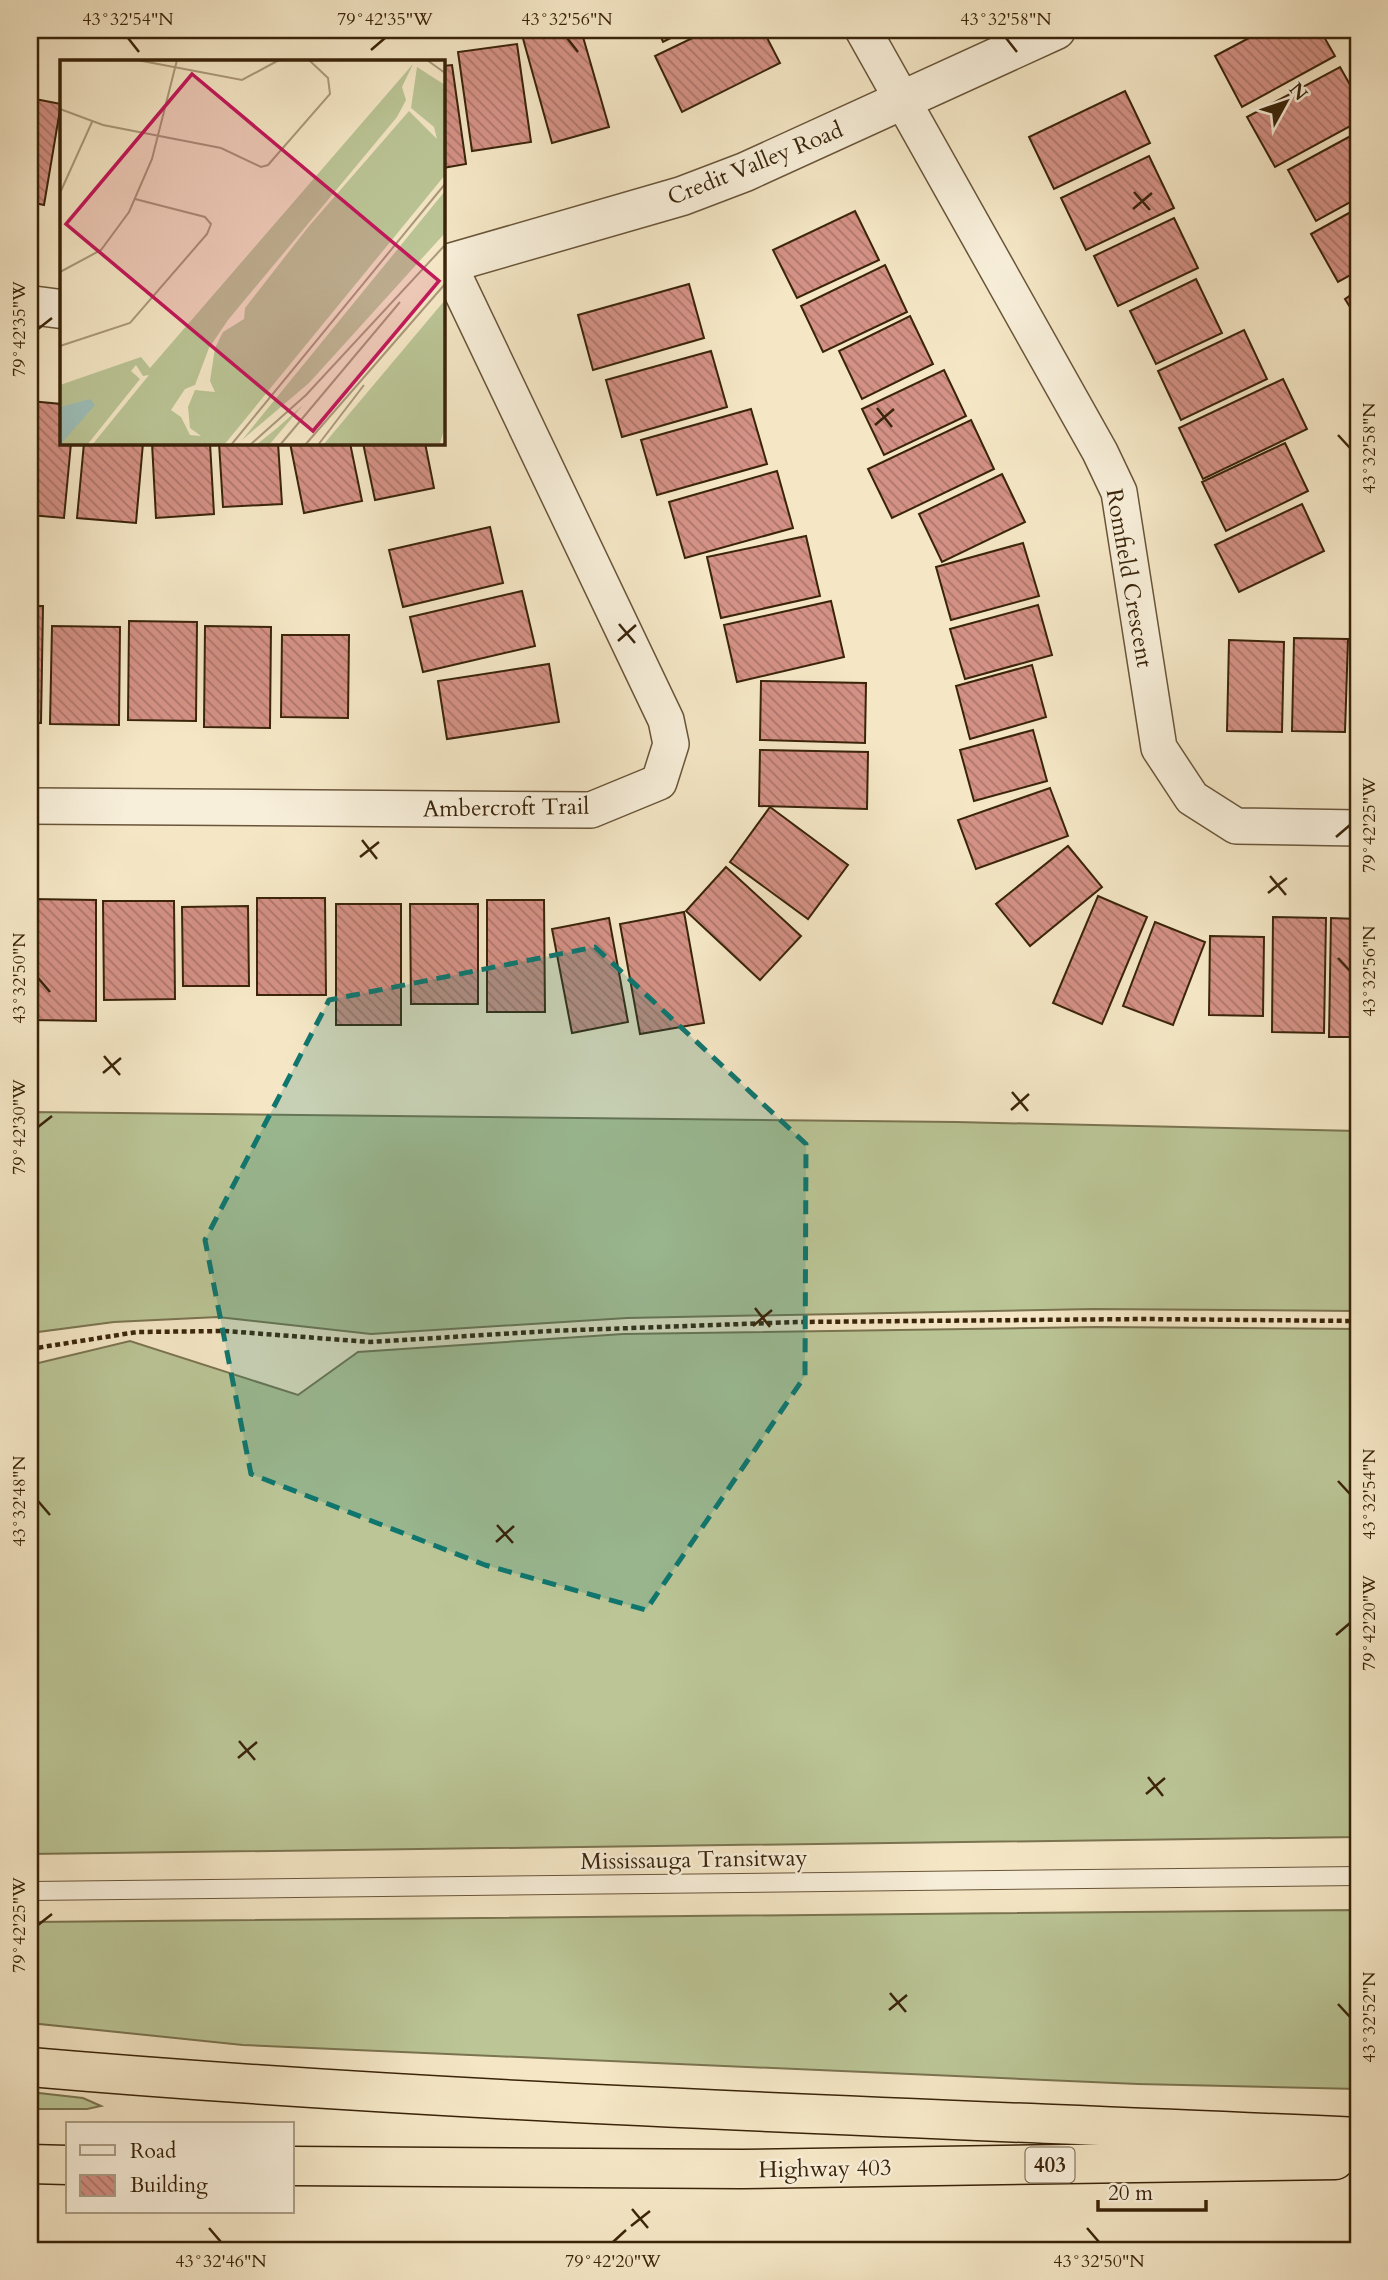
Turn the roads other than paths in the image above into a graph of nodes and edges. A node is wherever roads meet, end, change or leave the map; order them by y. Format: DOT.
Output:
graph roads {
  1 [pos="863,30"];
  2 [pos="1056,30"];
  3 [pos="901,101"];
  4 [pos="445,264"];
  5 [pos="30,305"];
  6 [pos="60,309"];
  7 [pos="30,806"];
  8 [pos="1358,828"];
  9 [pos="1358,1876"];
  10 [pos="30,1891"];
  11 [pos="30,2067"];
  12 [pos="1358,2137"];
  13 [pos="1358,2160"];
  14 [pos="30,2164"];
  15 [pos="66,2165"];
  16 [pos="294,2166"];
  1 -- 3 [label="street, Romfield Crescent"];
  2 -- 3 [label="street, Credit Valley Road"];
  3 -- 4 [label="street, Credit Valley Road"];
  3 -- 8 [label="street, Romfield Crescent"];
  4 -- 7 [label="street, Ambercroft Trail"];
  5 -- 6 [label="street"];
  9 -- 10 [label="lane, Mississauga Transitway"];
  11 -- 12 [label="highway"];
  13 -- 16 [label="highway, Highway 403 / 403"];
  14 -- 15 [label="highway"];
}
